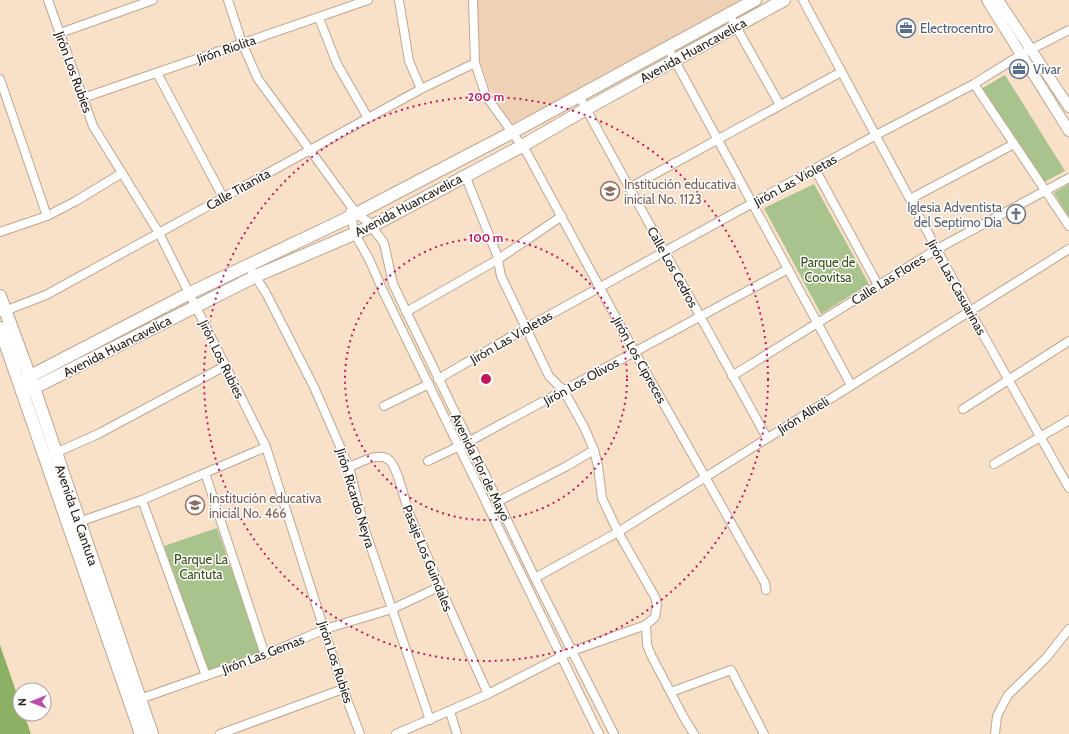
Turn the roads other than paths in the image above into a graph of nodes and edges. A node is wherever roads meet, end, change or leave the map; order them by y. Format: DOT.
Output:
graph roads {
  1 [pos="48,0"];
  2 [pos="153,0"];
  3 [pos="228,0"];
  4 [pos="368,0"];
  5 [pos="399,0"];
  6 [pos="473,0"];
  7 [pos="755,0"];
  8 [pos="784,0"];
  9 [pos="803,0"];
  10 [pos="987,0"];
  11 [pos="998,0"];
  12 [pos="729,14"];
  13 [pos="319,18"];
  14 [pos="734,26"];
  15 [pos="1069,30"];
  16 [pos="60,33"];
  17 [pos="242,43"];
  18 [pos="668,48"];
  19 [pos="1031,49"];
  20 [pos="1022,54"];
  21 [pos="674,61"];
  22 [pos="476,63"];
  23 [pos="841,72"];
  24 [pos="157,73"];
  25 [pos="0,79"];
  26 [pos="974,84"];
  27 [pos="421,89"];
  28 [pos="579,96"];
  29 [pos="83,98"];
  30 [pos="780,105"];
  31 [pos="1069,107"];
  32 [pos="586,109"];
  33 [pos="368,118"];
  34 [pos="511,132"];
  35 [pos="1069,132"];
  36 [pos="876,135"];
  37 [pos="717,140"];
  38 [pos="1014,144"];
  39 [pos="522,146"];
  40 [pos="311,150"];
  41 [pos="815,169"];
  42 [pos="122,173"];
  43 [pos="465,175"];
  44 [pos="1069,178"];
  45 [pos="629,188"];
  46 [pos="1045,191"];
  47 [pos="223,197"];
  48 [pos="910,199"];
  49 [pos="752,203"];
  50 [pos="352,212"];
  51 [pos="47,216"];
  52 [pos="562,216"];
  53 [pos="1069,226"];
  54 [pos="370,227"];
  55 [pos="0,232"];
  56 [pos="159,233"];
  57 [pos="355,234"];
  58 [pos="936,249"];
  59 [pos="1069,250"];
  60 [pos="664,252"];
  61 [pos="497,260"];
  62 [pos="248,264"];
  63 [pos="788,269"];
  64 [pos="256,276"];
  65 [pos="878,285"];
  66 [pos="600,287"];
  67 [pos="190,293"];
  68 [pos="0,296"];
  69 [pos="196,306"];
  70 [pos="970,311"];
  71 [pos="2,312"];
  72 [pos="406,312"];
  73 [pos="700,316"];
  74 [pos="817,322"];
  75 [pos="0,328"];
  76 [pos="526,328"];
  77 [pos="1069,341"];
  78 [pos="634,351"];
  79 [pos="225,366"];
  80 [pos="732,376"];
  81 [pos="438,379"];
  82 [pos="1008,380"];
  83 [pos="429,384"];
  84 [pos="27,385"];
  85 [pos="851,385"];
  86 [pos="564,391"];
  87 [pos="384,406"];
  88 [pos="963,409"];
  89 [pos="1069,420"];
  90 [pos="1041,437"];
  91 [pos="767,438"];
  92 [pos="468,442"];
  93 [pos="458,446"];
  94 [pos="266,447"];
  95 [pos="594,450"];
  96 [pos="50,455"];
  97 [pos="428,462"];
  98 [pos="994,464"];
  99 [pos="350,467"];
  100 [pos="206,473"];
  101 [pos="705,476"];
  102 [pos="1069,488"];
  103 [pos="142,500"];
  104 [pos="499,501"];
  105 [pos="74,523"];
  106 [pos="618,532"];
  107 [pos="535,578"];
  108 [pos="439,587"];
  109 [pos="766,590"];
  110 [pos="392,610"];
  111 [pos="646,625"];
  112 [pos="325,629"];
  113 [pos="1069,629"];
  114 [pos="572,651"];
  115 [pos="265,655"];
  116 [pos="561,656"];
  117 [pos="206,676"];
  118 [pos="343,689"];
  119 [pos="671,692"];
  120 [pos="488,694"];
  121 [pos="136,700"];
  122 [pos="450,712"];
  123 [pos="430,720"];
  124 [pos="141,734"];
  125 [pos="152,734"];
  126 [pos="220,734"];
  127 [pos="360,734"];
  128 [pos="396,734"];
  129 [pos="457,734"];
  130 [pos="599,734"];
  131 [pos="614,734"];
  132 [pos="694,734"];
  133 [pos="764,734"];
  134 [pos="995,734"];
  1 -- 16 [label="street, Jirón Los Rubíes"];
  2 -- 16 [label="street"];
  3 -- 17 [label="street, Avenida Flor de Mayo"];
  4 -- 13 [label="street, Jirón Riolita"];
  5 -- 27 [label="street"];
  6 -- 22 [label="street, Jirón Los Cipreces"];
  7 -- 12 [label="main road, Avenida Huancavelica"];
  8 -- 14 [label="main road, Avenida Huancavelica"];
  9 -- 23 [label="street, Jirón Las Casuarinas"];
  10 -- 20 [label="street"];
  11 -- 19 [label="street"];
  12 -- 14 [label="street"];
  12 -- 18 [label="main road, Avenida Huancavelica"];
  13 -- 17 [label="street, Jirón Riolita"];
  13 -- 33 [label="street"];
  14 -- 21 [label="main road, Avenida Huancavelica"];
  14 -- 30 [label="street"];
  15 -- 19 [label="street, Jirón Las Violetas"];
  16 -- 29 [label="street, Jirón Los Rubíes"];
  17 -- 24 [label="street, Jirón Riolita"];
  17 -- 40 [label="street, Avenida Flor de Mayo"];
  18 -- 21 [label="street"];
  18 -- 28 [label="main road, Avenida Huancavelica"];
  19 -- 20 [label="street, Jirón Las Violetas"];
  19 -- 31 [label="street"];
  20 -- 26 [label="street, Jirón Las Violetas"];
  20 -- 35 [label="street"];
  21 -- 32 [label="main road, Avenida Huancavelica"];
  21 -- 37 [label="street"];
  22 -- 27 [label="street, Calle Titanita"];
  22 -- 34 [label="street, Jirón Los Cipreces"];
  23 -- 30 [label="street"];
  23 -- 36 [label="street, Jirón Las Casuarinas"];
  24 -- 29 [label="street, Jirón Riolita"];
  24 -- 47 [label="street"];
  25 -- 51 [label="street"];
  26 -- 36 [label="street, Jirón Las Violetas"];
  26 -- 38 [label="street"];
  27 -- 33 [label="street, Calle Titanita"];
  28 -- 32 [label="street, Calle Los Cedros"];
  28 -- 34 [label="main road, Avenida Huancavelica"];
  29 -- 42 [label="street, Jirón Los Rubíes"];
  30 -- 37 [label="street"];
  32 -- 39 [label="main road, Avenida Huancavelica"];
  32 -- 45 [label="street, Calle Los Cedros"];
  33 -- 40 [label="street, Calle Titanita"];
  34 -- 39 [label="street, Jirón Los Cipreces"];
  34 -- 50 [label="main road, Avenida Huancavelica"];
  36 -- 41 [label="street, Jirón Las Violetas"];
  36 -- 48 [label="street, Jirón Las Casuarinas"];
  37 -- 45 [label="street"];
  37 -- 49 [label="street"];
  38 -- 46 [label="street"];
  38 -- 48 [label="street"];
  39 -- 43 [label="main road, Avenida Huancavelica"];
  39 -- 52 [label="street, Jirón Los Cipreces"];
  40 -- 47 [label="street, Calle Titanita"];
  40 -- 50 [label="street, Avenida Flor de Mayo"];
  41 -- 49 [label="street, Jirón Las Violetas"];
  41 -- 65 [label="street"];
  42 -- 51 [label="street"];
  42 -- 56 [label="street, Jirón Los Rubíes"];
  43 -- 54 [label="main road, Avenida Huancavelica"];
  43 -- 61 [label="street"];
  44 -- 46 [label="street, Calle Las Flores"];
  45 -- 60 [label="street, Calle Los Cedros"];
  46 -- 53 [label="street"];
  46 -- 58 [label="street, Calle Las Flores"];
  47 -- 56 [label="street, Calle Titanita"];
  48 -- 58 [label="street, Jirón Las Casuarinas"];
  49 -- 60 [label="street, Jirón Las Violetas"];
  49 -- 63 [label="street"];
  50 -- 54 [label="street, Avenida Flor de Mayo"];
  50 -- 57 [label="street, Avenida Flor de Mayo"];
  50 -- 62 [label="main road, Avenida Huancavelica"];
  51 -- 55 [label="street"];
  52 -- 61 [label="street"];
  52 -- 66 [label="street, Jirón Los Cipreces"];
  54 -- 57 [label="main road, Avenida Huancavelica"];
  54 -- 72 [label="street, Avenida Flor de Mayo"];
  56 -- 67 [label="street, Jirón Los Rubíes"];
  56 -- 71 [label="street, Calle Titanita"];
  57 -- 64 [label="main road, Avenida Huancavelica"];
  57 -- 83 [label="street, Avenida Flor de Mayo"];
  58 -- 65 [label="street, Calle Las Flores"];
  58 -- 70 [label="street, Jirón Las Casuarinas"];
  59 -- 70 [label="street, Jirón Alheli"];
  60 -- 66 [label="street, Jirón Las Violetas"];
  60 -- 73 [label="street, Calle Los Cedros"];
  61 -- 72 [label="street"];
  61 -- 76 [label="street"];
  62 -- 64 [label="street, Jirón Ricardo Neyra"];
  62 -- 67 [label="main road, Avenida Huancavelica"];
  63 -- 73 [label="street, Jirón Los Olivos"];
  63 -- 74 [label="street"];
  64 -- 69 [label="main road, Avenida Huancavelica"];
  64 -- 99 [label="street, Jirón Ricardo Neyra"];
  65 -- 74 [label="street, Calle Las Flores"];
  66 -- 76 [label="street, Jirón Las Violetas"];
  66 -- 78 [label="street, Jirón Los Cipreces"];
  67 -- 69 [label="street, Jirón Los Rubíes"];
  67 -- 84 [label="main road, Avenida Huancavelica"];
  68 -- 71 [label="main road, Avenida La Cantuta"];
  69 -- 79 [label="street, Jirón Los Rubíes"];
  69 -- 84 [label="main road, Avenida Huancavelica"];
  70 -- 82 [label="street, Jirón Las Casuarinas"];
  70 -- 85 [label="street, Jirón Alheli"];
  71 -- 84 [label="main road, Avenida La Cantuta"];
  72 -- 81 [label="street, Avenida Flor de Mayo"];
  73 -- 78 [label="street, Jirón Los Olivos"];
  73 -- 80 [label="street, Calle Los Cedros"];
  74 -- 80 [label="street, Calle Las Flores"];
  74 -- 85 [label="street"];
  75 -- 84 [label="main road, Avenida La Cantuta"];
  76 -- 81 [label="street, Jirón Las Violetas"];
  76 -- 86 [label="street"];
  77 -- 82 [label="street"];
  78 -- 86 [label="street, Jirón Los Olivos"];
  78 -- 101 [label="street, Jirón Los Cipreces"];
  79 -- 94 [label="street, Jirón Los Rubíes"];
  79 -- 96 [label="street"];
  80 -- 91 [label="street, Calle Los Cedros"];
  81 -- 92 [label="street, Avenida Flor de Mayo"];
  82 -- 88 [label="street"];
  82 -- 90 [label="street, Jirón Las Casuarinas"];
  83 -- 87 [label="street"];
  83 -- 93 [label="street, Avenida Flor de Mayo"];
  84 -- 96 [label="main road, Avenida La Cantuta"];
  85 -- 91 [label="street, Jirón Alheli"];
  86 -- 92 [label="street, Jirón Los Olivos"];
  86 -- 95 [label="street"];
  89 -- 90 [label="street"];
  90 -- 98 [label="street"];
  90 -- 102 [label="street, Jirón Las Casuarinas"];
  91 -- 101 [label="street, Jirón Alheli"];
  92 -- 93 [label="street, Jirón Los Olivos"];
  92 -- 104 [label="street, Avenida Flor de Mayo"];
  93 -- 97 [label="street, Jirón Los Olivos"];
  93 -- 116 [label="street, Avenida Flor de Mayo"];
  94 -- 100 [label="street"];
  94 -- 112 [label="street, Jirón Los Rubíes"];
  95 -- 104 [label="street"];
  95 -- 106 [label="street"];
  96 -- 105 [label="main road, Avenida La Cantuta"];
  99 -- 108 [label="street, Pasaje Los Guindales"];
  99 -- 110 [label="street, Jirón Ricardo Neyra"];
  100 -- 103 [label="street"];
  100 -- 115 [label="street"];
  101 -- 106 [label="street, Jirón Alheli"];
  101 -- 109 [label="street, Jirón Los Cipreces"];
  103 -- 105 [label="street"];
  103 -- 117 [label="street"];
  104 -- 107 [label="street, Avenida Flor de Mayo"];
  105 -- 121 [label="main road, Avenida La Cantuta"];
  106 -- 107 [label="street, Jirón Alheli"];
  106 -- 111 [label="street"];
  107 -- 114 [label="street, Avenida Flor de Mayo"];
  108 -- 110 [label="street, Jirón Las Gemas"];
  108 -- 120 [label="street, Pasaje Los Guindales"];
  110 -- 112 [label="street, Jirón Las Gemas"];
  110 -- 123 [label="street, Jirón Ricardo Neyra"];
  111 -- 114 [label="street"];
  111 -- 119 [label="street"];
  112 -- 115 [label="street, Jirón Las Gemas"];
  112 -- 118 [label="street, Jirón Los Rubíes"];
  113 -- 134 [label="street"];
  114 -- 116 [label="street"];
  114 -- 131 [label="street, Avenida Flor de Mayo"];
  115 -- 117 [label="street, Jirón Las Gemas"];
  116 -- 120 [label="street"];
  116 -- 130 [label="street, Avenida Flor de Mayo"];
  117 -- 121 [label="street, Jirón Las Gemas"];
  118 -- 126 [label="street"];
  118 -- 127 [label="street, Jirón Los Rubíes"];
  119 -- 132 [label="street"];
  119 -- 133 [label="street"];
  120 -- 122 [label="street"];
  121 -- 124 [label="main road, Avenida La Cantuta"];
  121 -- 125 [label="main road, Avenida La Cantuta"];
  122 -- 123 [label="street"];
  122 -- 129 [label="street"];
  123 -- 128 [label="street"];
}
